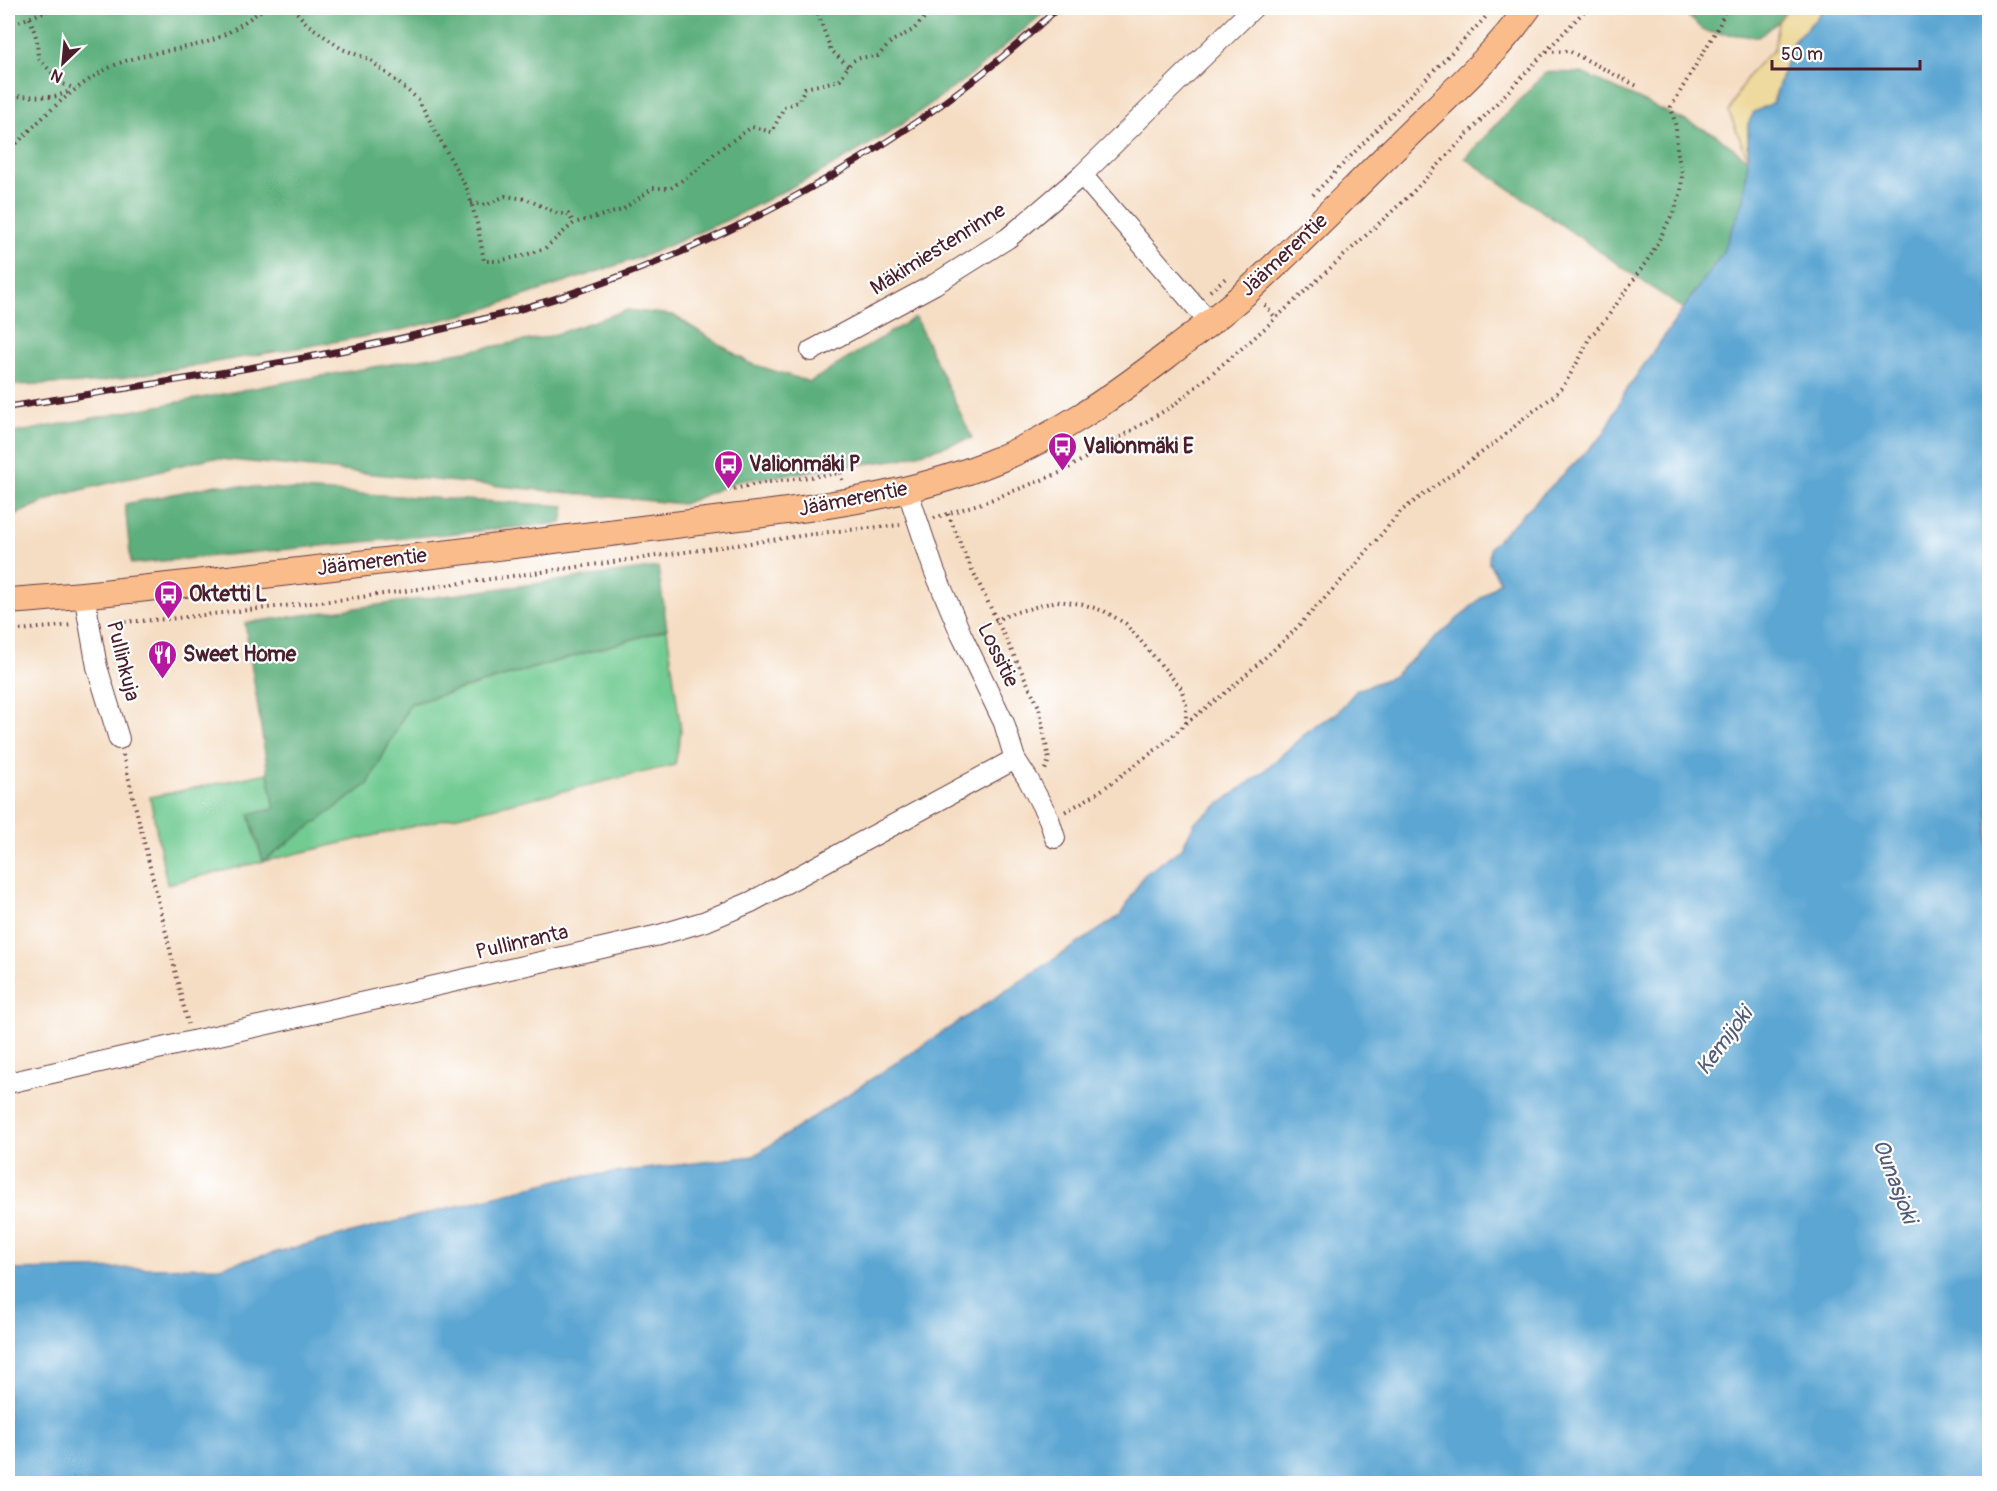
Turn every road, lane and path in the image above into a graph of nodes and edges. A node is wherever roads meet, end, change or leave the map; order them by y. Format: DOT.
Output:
graph roads {
  1 [pos="40,8"];
  2 [pos="54,8"];
  3 [pos="265,8"];
  4 [pos="292,8"];
  5 [pos="816,8"];
  6 [pos="934,8"];
  7 [pos="1253,8"];
  8 [pos="1493,8"];
  9 [pos="1528,8"];
  10 [pos="1726,8"];
  11 [pos="43,13"];
  12 [pos="30,18"];
  13 [pos="8,27"];
  14 [pos="1546,52"];
  15 [pos="848,66"];
  16 [pos="1639,87"];
  17 [pos="75,89"];
  18 [pos="8,99"];
  19 [pos="8,152"];
  20 [pos="1082,175"];
  21 [pos="1306,201"];
  22 [pos="471,203"];
  23 [pos="574,223"];
  24 [pos="1234,271"];
  25 [pos="1202,314"];
  26 [pos="811,351"];
  27 [pos="907,489"];
  28 [pos="948,514"];
  29 [pos="901,525"];
  30 [pos="84,594"];
  31 [pos="8,601"];
  32 [pos="996,619"];
  33 [pos="88,624"];
  34 [pos="8,631"];
  35 [pos="961,634"];
  36 [pos="1185,723"];
  37 [pos="119,739"];
  38 [pos="1015,759"];
  39 [pos="1028,779"];
  40 [pos="1052,829"];
  41 [pos="192,1041"];
  42 [pos="8,1083"];
  1 -- 11 [label="path"];
  2 -- 11 [label="path"];
  3 -- 17 [label="path"];
  4 -- 22 [label="path"];
  5 -- 15 [label="path"];
  6 -- 15 [label="path"];
  7 -- 20 [label="street, Mäkimiestenrinne"];
  8 -- 21 [label="path"];
  9 -- 25 [label="main road, Jäämerentie"];
  10 -- 36 [label="path"];
  11 -- 12 [label="path"];
  12 -- 13 [label="path"];
  12 -- 17 [label="path"];
  14 -- 16 [label="path"];
  15 -- 23 [label="path"];
  17 -- 18 [label="path"];
  17 -- 19 [label="path"];
  20 -- 25 [label="street"];
  20 -- 26 [label="street, Mäkimiestenrinne"];
  22 -- 23 [label="path"];
  22 -- 23 [label="path"];
  24 -- 25 [label="path"];
  25 -- 27 [label="main road, Jäämerentie"];
  27 -- 30 [label="main road, Jäämerentie"];
  27 -- 35 [label="street, Lossitie"];
  28 -- 32 [label="path"];
  29 -- 33 [label="path"];
  30 -- 31 [label="main road, Jäämerentie"];
  30 -- 33 [label="street, Pullinkuja"];
  32 -- 35 [label="path"];
  32 -- 36 [label="path"];
  32 -- 39 [label="path"];
  33 -- 34 [label="path"];
  33 -- 37 [label="street, Pullinkuja"];
  35 -- 38 [label="street, Lossitie"];
  36 -- 40 [label="path"];
  37 -- 41 [label="path"];
  38 -- 39 [label="street, Lossitie"];
  38 -- 41 [label="street, Pullinranta"];
  39 -- 40 [label="street, Lossitie"];
  41 -- 42 [label="street, Pullinranta"];
}
